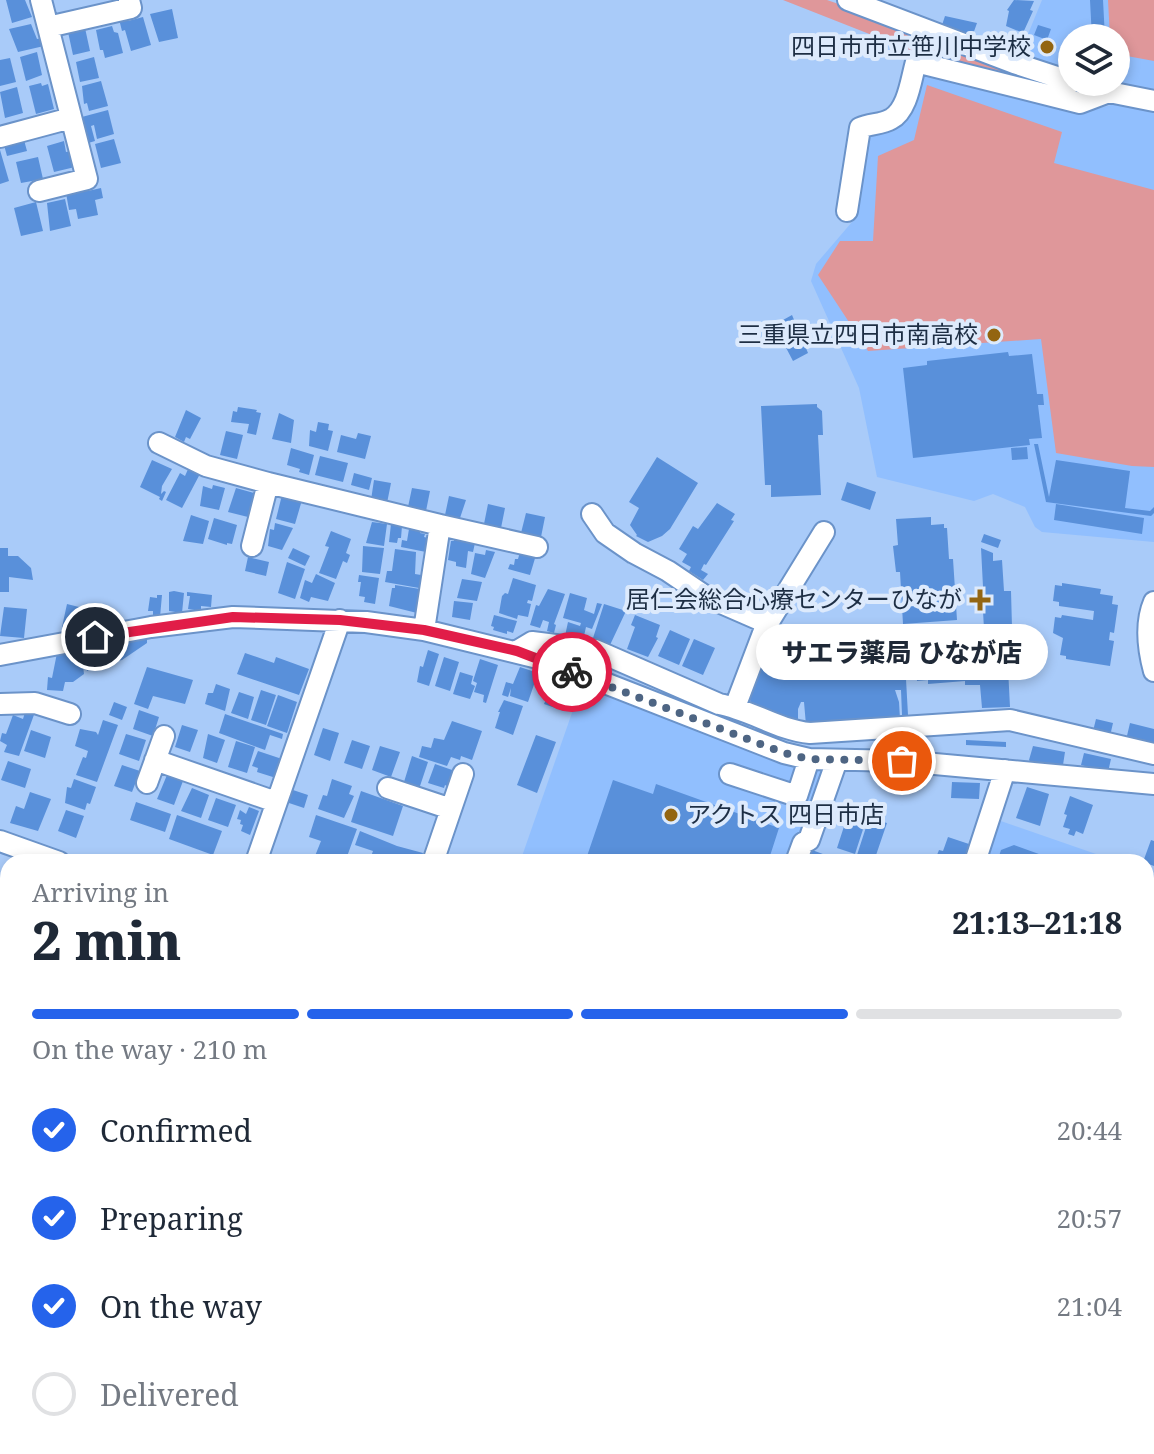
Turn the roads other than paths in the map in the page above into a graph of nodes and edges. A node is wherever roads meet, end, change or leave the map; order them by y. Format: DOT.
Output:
graph roads {
  1 [pos="41,0"];
  2 [pos="129,0"];
  3 [pos="848,0"];
  4 [pos="48,27"];
  5 [pos="1058,77"];
  6 [pos="1098,96"];
  7 [pos="1129,96"];
  8 [pos="1154,101"];
  9 [pos="71,118"];
  10 [pos="0,137"];
  11 [pos="39,191"];
  12 [pos="847,211"];
  13 [pos="159,443"];
  14 [pos="268,483"];
  15 [pos="592,514"];
  16 [pos="440,525"];
  17 [pos="824,532"];
  18 [pos="252,546"];
  19 [pos="537,547"];
  20 [pos="1154,602"];
  21 [pos="340,620"];
  22 [pos="767,623"];
  23 [pos="424,630"];
  24 [pos="517,651"];
  25 [pos="0,655"];
  26 [pos="1154,671"];
  27 [pos="0,704"];
  28 [pos="735,707"];
  29 [pos="70,714"];
  30 [pos="164,736"];
  31 [pos="1154,754"];
  32 [pos="809,759"];
  33 [pos="155,760"];
  34 [pos="837,760"];
  35 [pos="1005,770"];
  36 [pos="463,774"];
  37 [pos="730,774"];
  38 [pos="147,783"];
  39 [pos="1154,784"];
  40 [pos="388,788"];
  41 [pos="276,802"];
  42 [pos="451,809"];
  43 [pos="0,841"];
  44 [pos="37,854"];
  45 [pos="259,854"];
  46 [pos="436,854"];
  47 [pos="799,854"];
  48 [pos="978,854"];
  1 -- 4 [label="street"];
  2 -- 4 [label="street"];
  3 -- 5 [label="street"];
  4 -- 9 [label="street"];
  6 -- 12 [label="street"];
  7 -- 8 [label="street"];
  9 -- 10 [label="street"];
  9 -- 11 [label="street"];
  13 -- 14 [label="street"];
  14 -- 16 [label="street"];
  14 -- 18 [label="street"];
  15 -- 22 [label="street"];
  16 -- 19 [label="street"];
  16 -- 23 [label="street"];
  17 -- 22 [label="street"];
  20 -- 26 [label="street"];
  21 -- 23 [label="street"];
  21 -- 25 [label="street"];
  21 -- 41 [label="street"];
  22 -- 28 [label="street"];
  23 -- 24 [label="street"];
  24 -- 28 [label="street"];
  24 -- 32 [label="street"];
  27 -- 29 [label="street"];
  28 -- 31 [label="street"];
  30 -- 33 [label="street"];
  32 -- 34 [label="street"];
  32 -- 37 [label="street"];
  33 -- 38 [label="street"];
  33 -- 41 [label="street"];
  34 -- 35 [label="street"];
  34 -- 47 [label="street"];
  35 -- 39 [label="street"];
  35 -- 48 [label="street"];
  36 -- 42 [label="street"];
  40 -- 42 [label="street"];
  41 -- 45 [label="street"];
  42 -- 46 [label="street"];
  43 -- 44 [label="street"];
}
